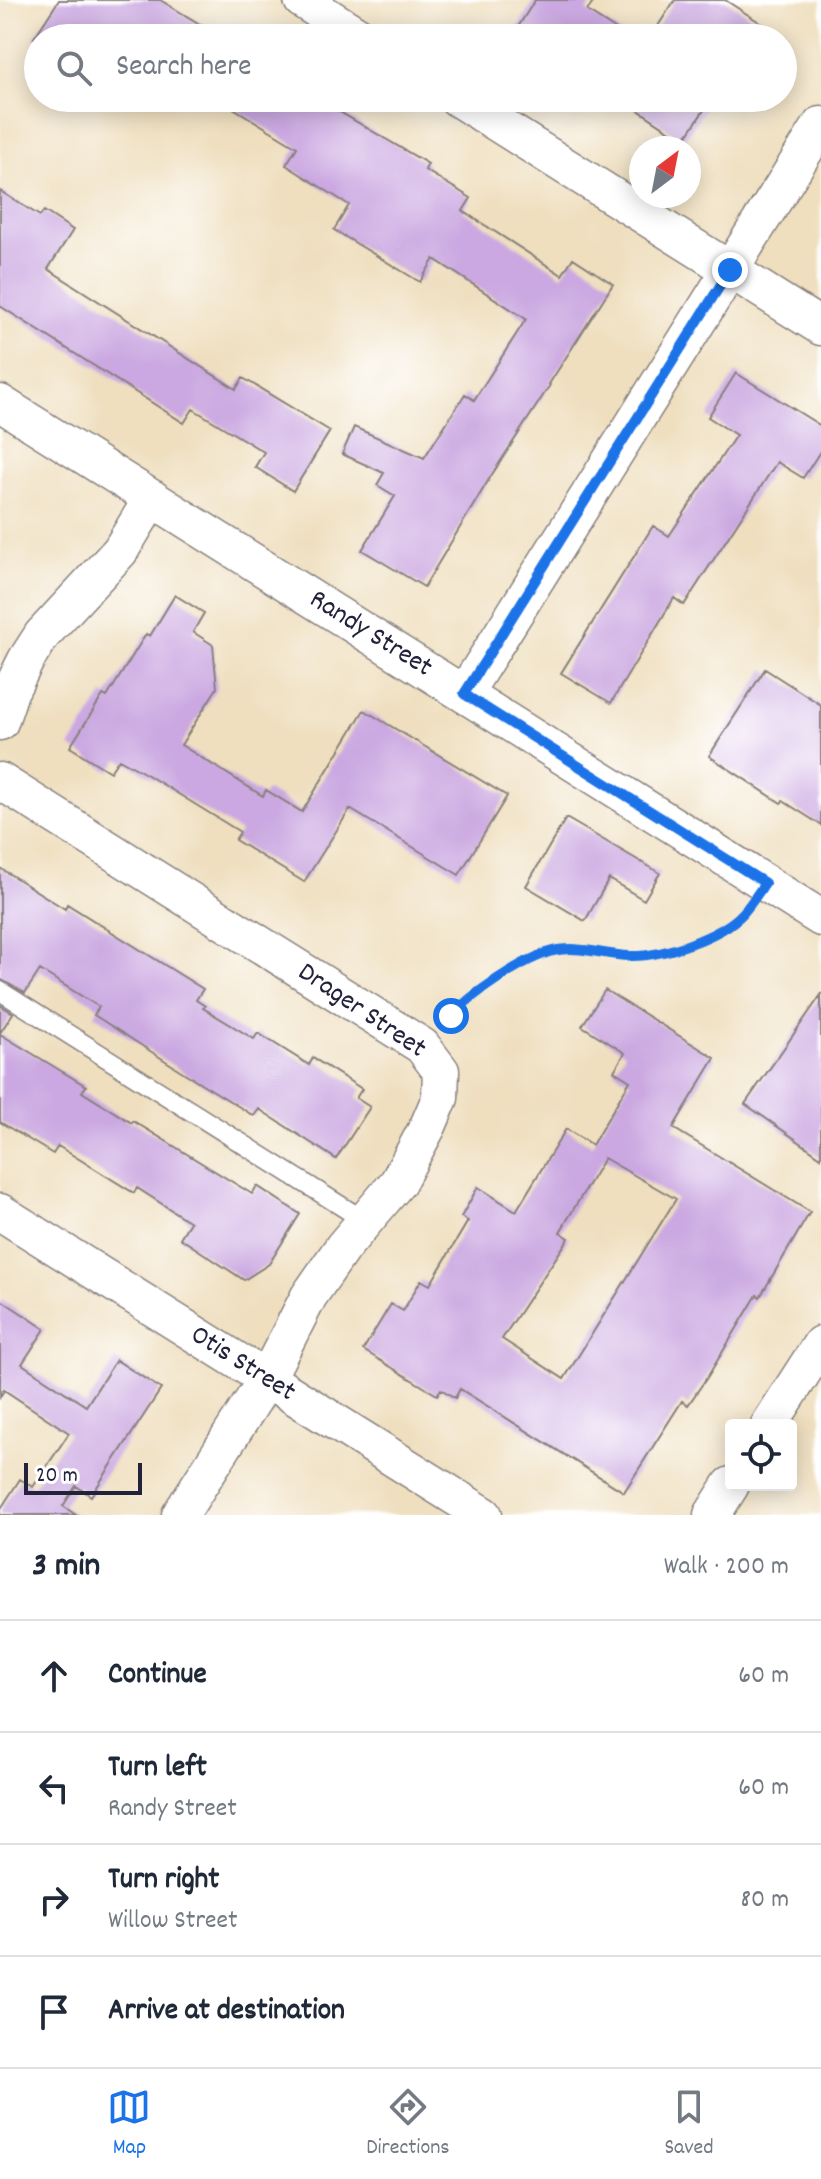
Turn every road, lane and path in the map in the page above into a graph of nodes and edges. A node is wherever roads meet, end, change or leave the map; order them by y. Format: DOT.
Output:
graph roads {
  1 [pos="302,0"];
  2 [pos="340,24"];
  3 [pos="479,112"];
  4 [pos="821,125"];
  5 [pos="730,270"];
  6 [pos="821,327"];
  7 [pos="0,403"];
  8 [pos="152,498"];
  9 [pos="464,694"];
  10 [pos="0,722"];
  11 [pos="0,781"];
  12 [pos="765,883"];
  13 [pos="821,918"];
  14 [pos="0,991"];
  15 [pos="422,1046"];
  16 [pos="0,1212"];
  17 [pos="365,1221"];
  18 [pos="821,1344"];
  19 [pos="266,1380"];
  20 [pos="773,1419"];
  21 [pos="727,1491"];
  22 [pos="180,1515"];
  23 [pos="484,1515"];
  24 [pos="712,1515"];
  1 -- 2 [label="street"];
  3 -- 5 [label="street"];
  4 -- 5 [label="street"];
  5 -- 6 [label="street"];
  5 -- 9 [label="street"];
  7 -- 8 [label="street, Randy Street"];
  8 -- 9 [label="street, Randy Street"];
  8 -- 10 [label="street"];
  9 -- 12 [label="street, Randy Street"];
  11 -- 15 [label="street, Drager Street"];
  12 -- 13 [label="street, Randy Street"];
  12 -- 15 [label="path"];
  14 -- 17 [label="lane"];
  15 -- 17 [label="street, Drager Street"];
  16 -- 19 [label="street, Otis Street"];
  17 -- 19 [label="street, Drager Street"];
  18 -- 20 [label="street"];
  19 -- 22 [label="street, Drager Street"];
  19 -- 23 [label="street, Otis Street"];
  21 -- 24 [label="street"];
}
